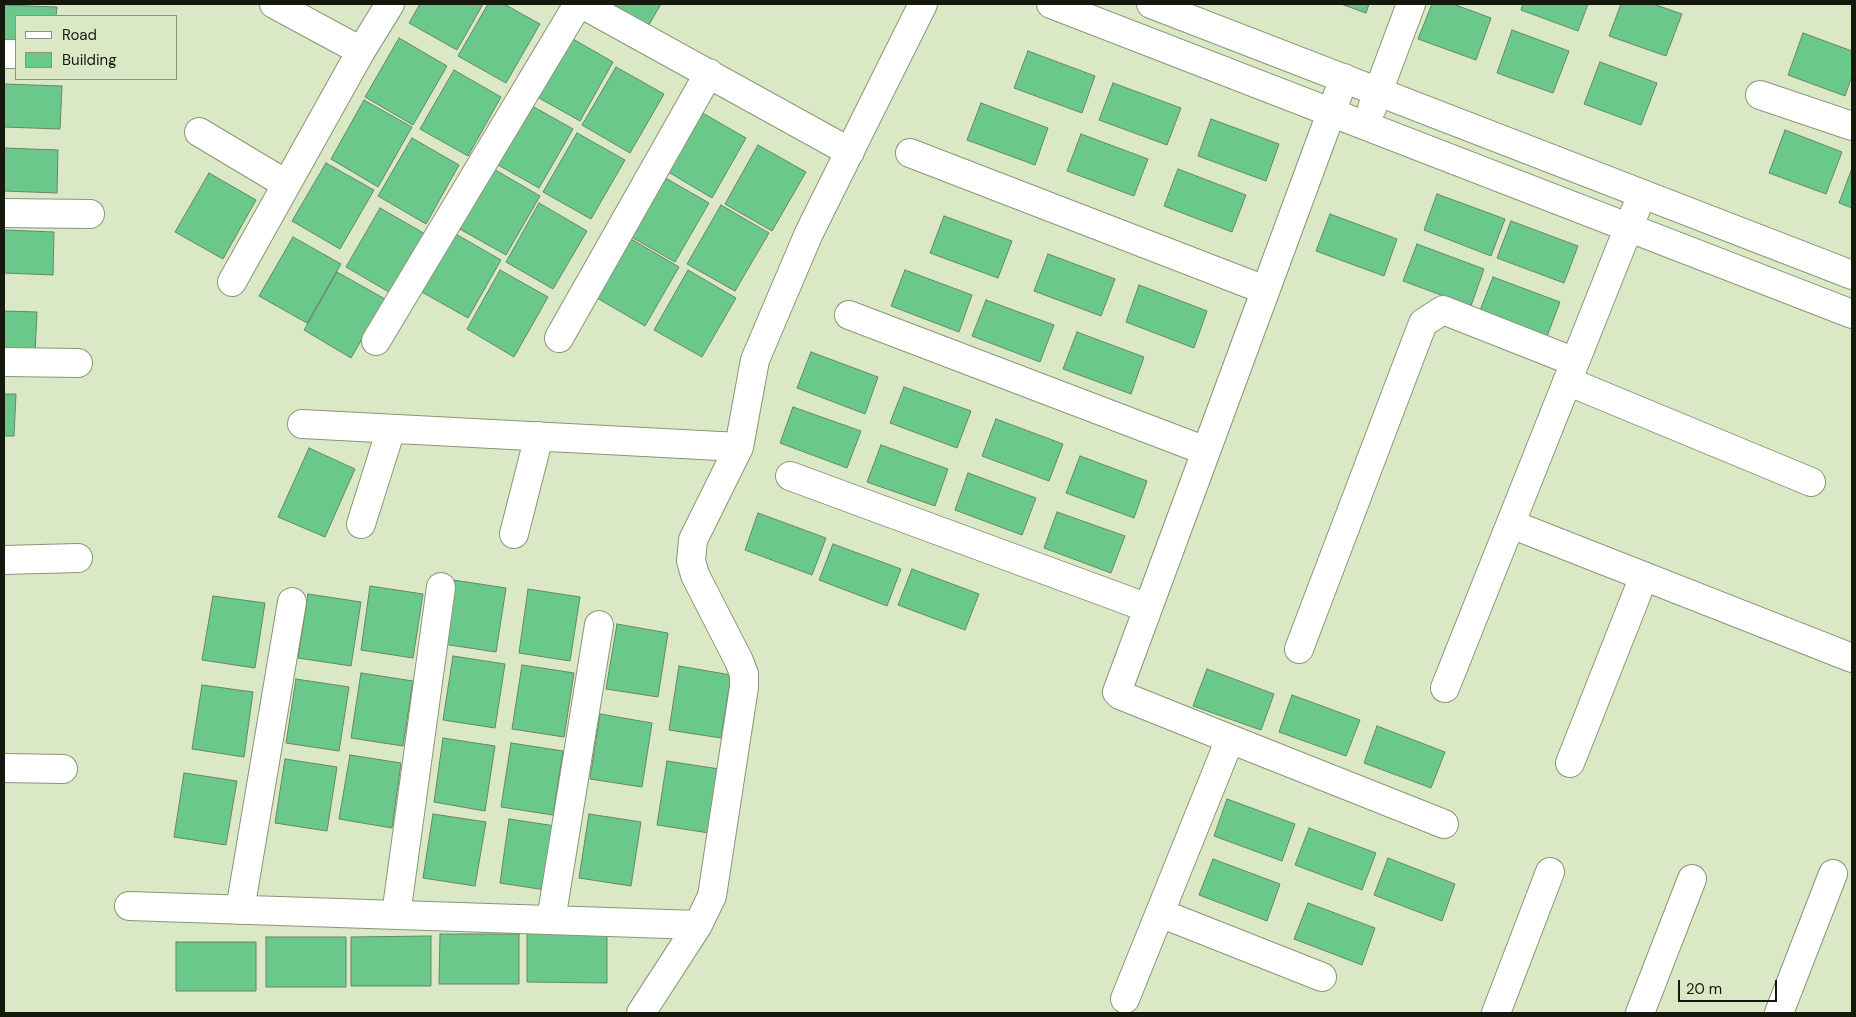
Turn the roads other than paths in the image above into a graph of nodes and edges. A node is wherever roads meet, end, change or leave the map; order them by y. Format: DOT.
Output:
graph roads {
  1 [pos="274,4"];
  2 [pos="390,4"];
  3 [pos="580,4"];
  4 [pos="923,4"];
  5 [pos="1051,4"];
  6 [pos="1151,4"];
  7 [pos="1411,4"];
  8 [pos="361,51"];
  9 [pos="709,73"];
  10 [pos="1344,78"];
  11 [pos="1378,90"];
  12 [pos="1760,95"];
  13 [pos="1331,113"];
  14 [pos="1365,126"];
  15 [pos="1852,126"];
  16 [pos="199,132"];
  17 [pos="850,152"];
  18 [pos="910,153"];
  19 [pos="286,184"];
  20 [pos="1643,194"];
  21 [pos="4,213"];
  22 [pos="90,214"];
  23 [pos="1630,227"];
  24 [pos="1852,275"];
  25 [pos="232,282"];
  26 [pos="1265,290"];
  27 [pos="1852,314"];
  28 [pos="849,315"];
  29 [pos="559,338"];
  30 [pos="376,341"];
  31 [pos="4,362"];
  32 [pos="78,363"];
  33 [pos="1571,371"];
  34 [pos="302,424"];
  35 [pos="391,429"];
  36 [pos="539,436"];
  37 [pos="739,447"];
  38 [pos="1206,451"];
  39 [pos="790,476"];
  40 [pos="1811,482"];
  41 [pos="361,524"];
  42 [pos="1511,524"];
  43 [pos="514,534"];
  44 [pos="78,558"];
  45 [pos="4,560"];
  46 [pos="1644,576"];
  47 [pos="441,587"];
  48 [pos="292,602"];
  49 [pos="1148,608"];
  50 [pos="599,625"];
  51 [pos="1299,649"];
  52 [pos="1852,658"];
  53 [pos="1445,688"];
  54 [pos="1230,740"];
  55 [pos="1570,763"];
  56 [pos="4,768"];
  57 [pos="62,769"];
  58 [pos="1444,824"];
  59 [pos="1550,872"];
  60 [pos="1833,874"];
  61 [pos="1692,879"];
  62 [pos="129,906"];
  63 [pos="240,910"];
  64 [pos="1160,913"];
  65 [pos="396,915"];
  66 [pos="550,920"];
  67 [pos="698,925"];
  68 [pos="1322,978"];
  69 [pos="1125,999"];
  70 [pos="641,1013"];
  71 [pos="1496,1013"];
  72 [pos="1640,1013"];
  73 [pos="1779,1013"];
  1 -- 8 [label="street"];
  2 -- 8 [label="street"];
  3 -- 9 [label="street"];
  3 -- 30 [label="street"];
  4 -- 17 [label="street"];
  5 -- 13 [label="street"];
  6 -- 10 [label="street"];
  7 -- 11 [label="street"];
  8 -- 19 [label="street"];
  9 -- 17 [label="street"];
  9 -- 29 [label="street"];
  10 -- 11 [label="street"];
  10 -- 13 [label="street"];
  11 -- 14 [label="street"];
  11 -- 20 [label="street"];
  12 -- 15 [label="street"];
  13 -- 14 [label="street"];
  13 -- 26 [label="street"];
  14 -- 23 [label="street"];
  16 -- 19 [label="street"];
  17 -- 37 [label="street"];
  18 -- 26 [label="street"];
  19 -- 25 [label="street"];
  20 -- 23 [label="street"];
  20 -- 24 [label="street"];
  21 -- 22 [label="street"];
  23 -- 27 [label="street"];
  23 -- 33 [label="street"];
  26 -- 38 [label="street"];
  28 -- 38 [label="street"];
  31 -- 32 [label="street"];
  33 -- 40 [label="street"];
  33 -- 42 [label="street"];
  33 -- 51 [label="street"];
  34 -- 35 [label="street"];
  35 -- 36 [label="street"];
  35 -- 41 [label="street"];
  36 -- 37 [label="street"];
  36 -- 43 [label="street"];
  37 -- 67 [label="street"];
  38 -- 49 [label="street"];
  39 -- 49 [label="street"];
  42 -- 46 [label="street"];
  42 -- 53 [label="street"];
  44 -- 45 [label="street"];
  46 -- 52 [label="street"];
  46 -- 55 [label="street"];
  47 -- 65 [label="street"];
  48 -- 63 [label="street"];
  49 -- 54 [label="street"];
  50 -- 66 [label="street"];
  54 -- 58 [label="street"];
  54 -- 64 [label="street"];
  56 -- 57 [label="street"];
  59 -- 71 [label="street"];
  60 -- 73 [label="street"];
  61 -- 72 [label="street"];
  62 -- 63 [label="street"];
  63 -- 65 [label="street"];
  64 -- 68 [label="street"];
  64 -- 69 [label="street"];
  65 -- 66 [label="street"];
  66 -- 67 [label="street"];
  67 -- 70 [label="street"];
}
